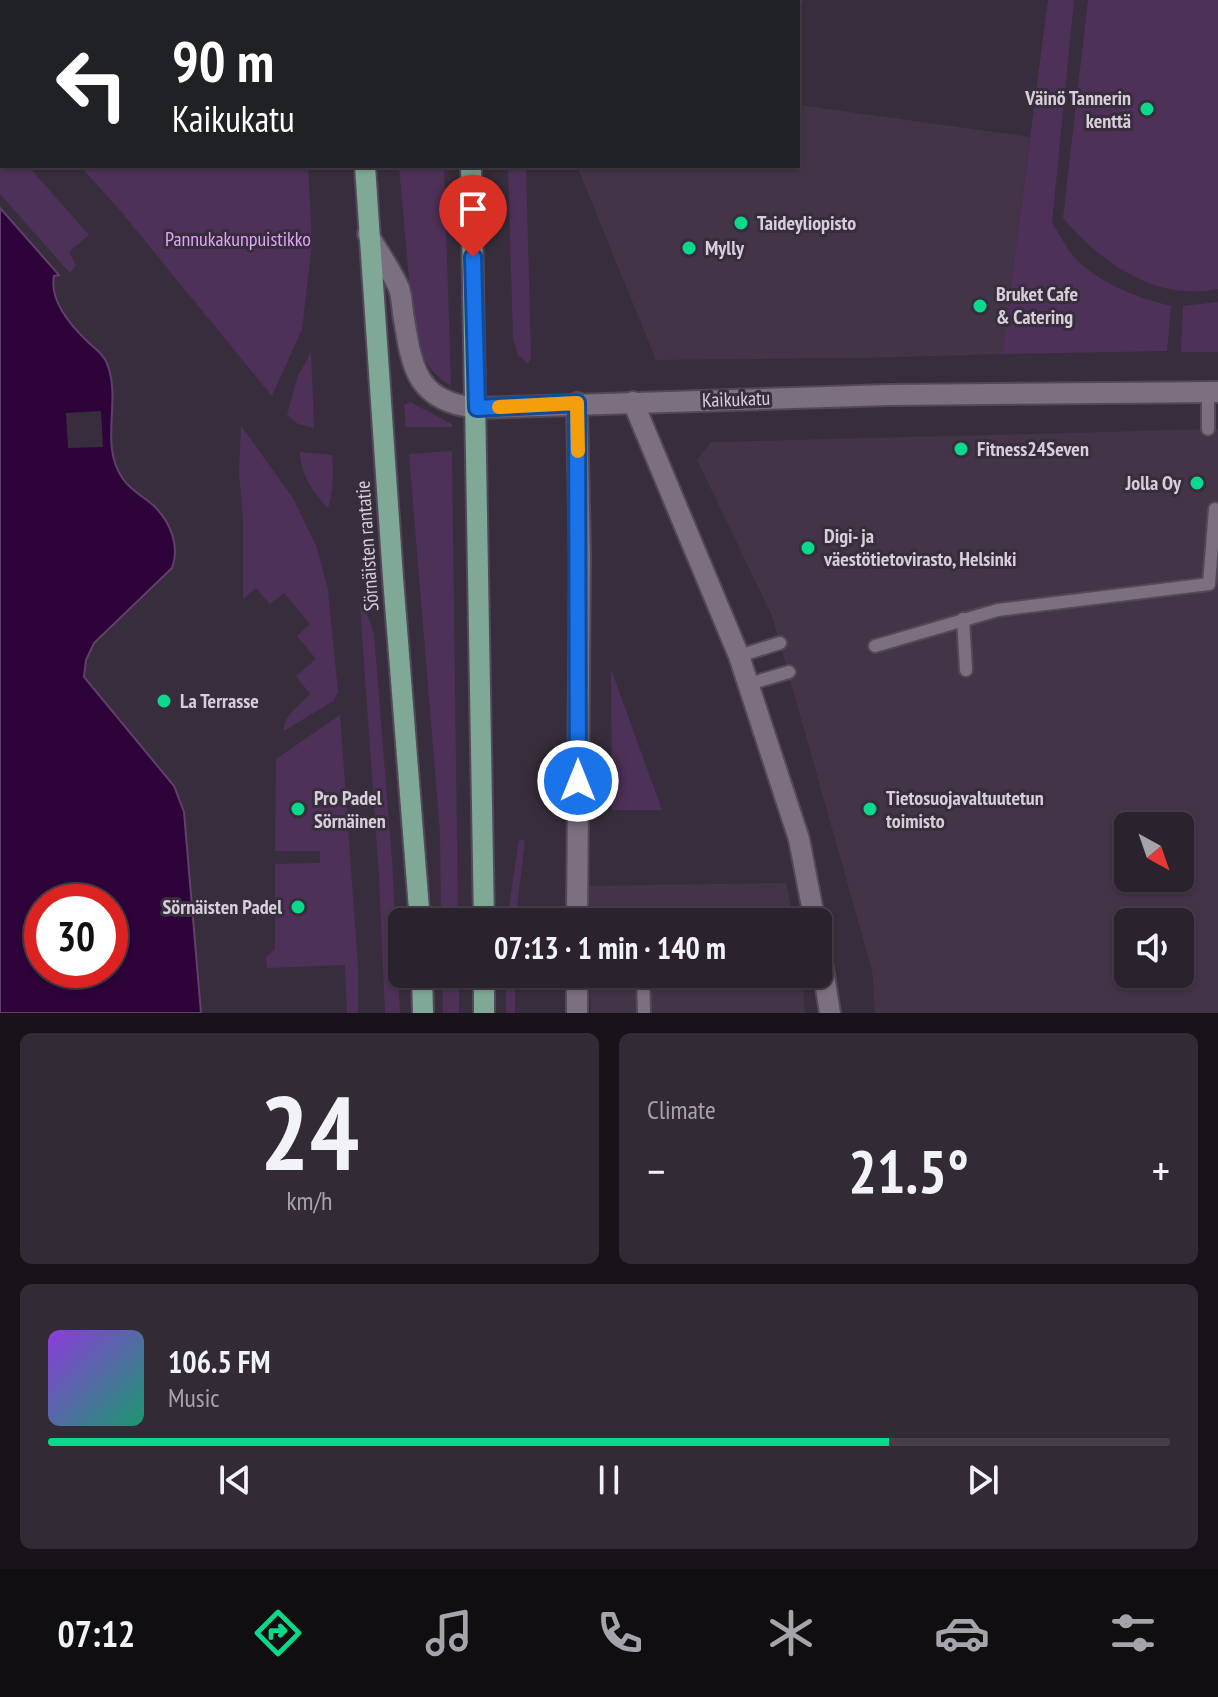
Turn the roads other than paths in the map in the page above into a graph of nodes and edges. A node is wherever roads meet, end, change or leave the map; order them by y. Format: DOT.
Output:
graph roads {
  1 [pos="365,168"];
  2 [pos="471,168"];
  3 [pos="368,234"];
  4 [pos="1213,392"];
  5 [pos="633,402"];
  6 [pos="577,403"];
  7 [pos="477,408"];
  8 [pos="1208,429"];
  9 [pos="1214,504"];
  10 [pos="963,619"];
  11 [pos="780,643"];
  12 [pos="875,646"];
  13 [pos="739,656"];
  14 [pos="966,670"];
  15 [pos="789,672"];
  16 [pos="749,684"];
  17 [pos="419,908"];
  18 [pos="484,908"];
  19 [pos="577,908"];
  20 [pos="812,908"];
  21 [pos="422,988"];
  22 [pos="484,988"];
  23 [pos="577,988"];
  24 [pos="643,988"];
  25 [pos="826,988"];
  26 [pos="423,1013"];
  27 [pos="484,1013"];
  28 [pos="577,1013"];
  29 [pos="644,1013"];
  30 [pos="830,1013"];
  1 -- 3 [label="main road, Sörnäisten rantatie"];
  2 -- 7 [label="main road"];
  3 -- 7 [label="street, Kaikukatu"];
  3 -- 17 [label="main road, Sörnäisten rantatie"];
  4 -- 5 [label="street, Kaikukatu"];
  4 -- 8 [label="lane"];
  5 -- 6 [label="street, Kaikukatu"];
  5 -- 13 [label="street"];
  6 -- 7 [label="street, Kaikukatu"];
  6 -- 19 [label="street"];
  7 -- 18 [label="main road"];
  9 -- 10 [label="lane"];
  10 -- 12 [label="lane"];
  10 -- 14 [label="lane"];
  11 -- 13 [label="lane"];
  13 -- 16 [label="street"];
  15 -- 16 [label="lane"];
  16 -- 20 [label="street"];
  21 -- 26 [label="main road"];
  22 -- 27 [label="main road"];
  23 -- 28 [label="street"];
  24 -- 29 [label="lane"];
  25 -- 30 [label="street"];
}
